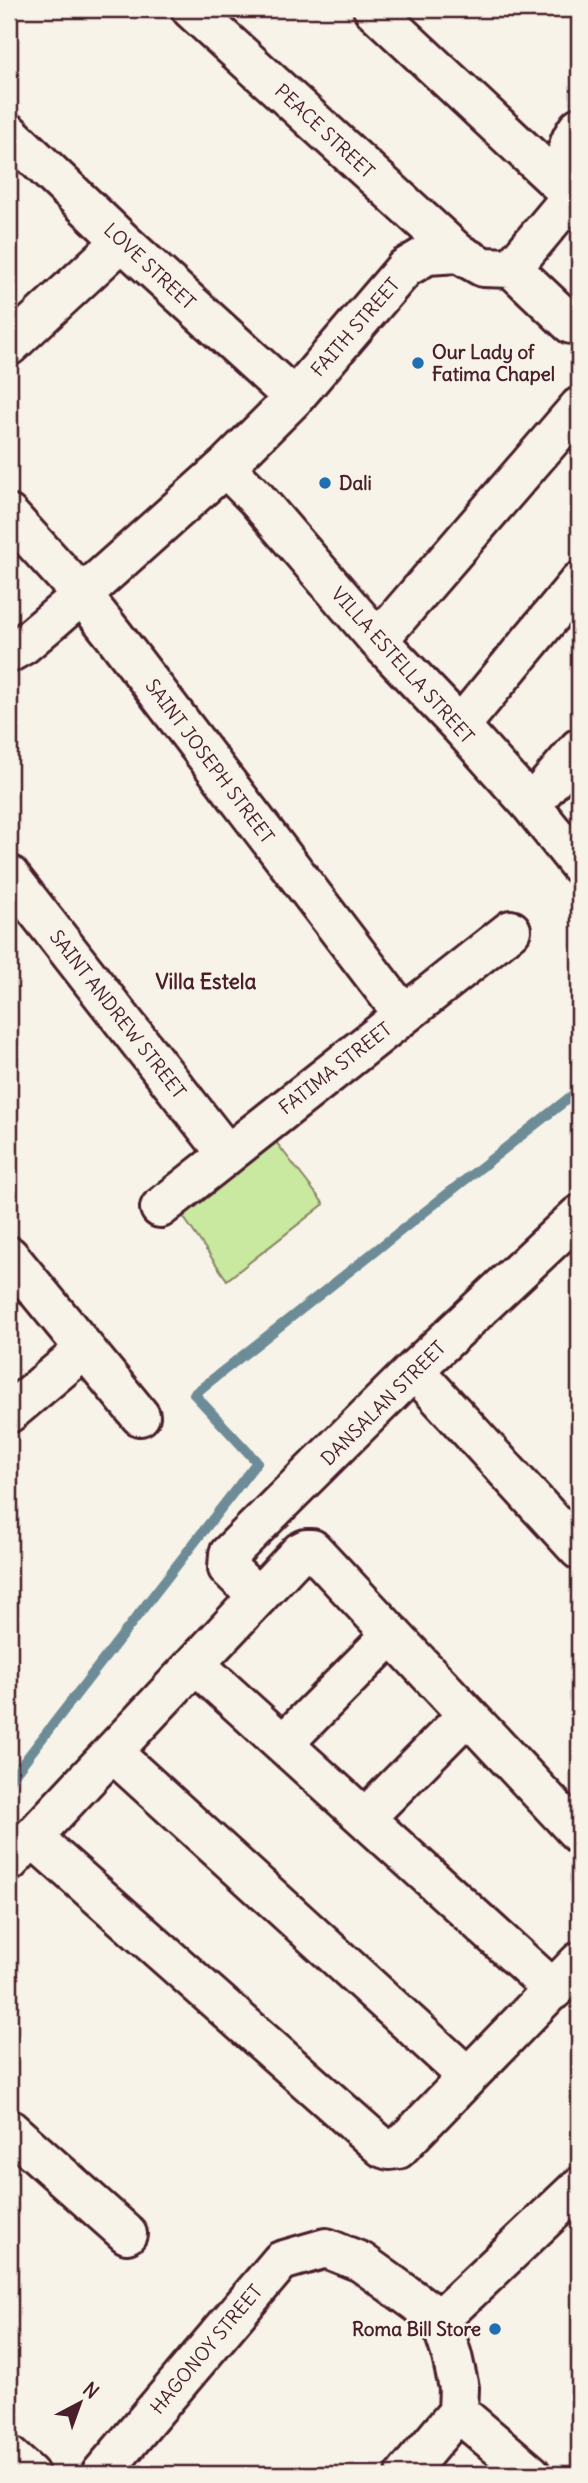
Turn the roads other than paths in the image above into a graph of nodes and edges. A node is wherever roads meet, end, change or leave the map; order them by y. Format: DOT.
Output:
graph roads {
  1 [pos="191,9"];
  2 [pos="373,9"];
  3 [pos="579,127"];
  4 [pos="9,133"];
  5 [pos="576,199"];
  6 [pos="122,241"];
  7 [pos="458,253"];
  8 [pos="512,268"];
  9 [pos="571,324"];
  10 [pos="9,346"];
  11 [pos="294,398"];
  12 [pos="579,407"];
  13 [pos="225,467"];
  14 [pos="9,515"];
  15 [pos="579,582"];
  16 [pos="82,595"];
  17 [pos="378,640"];
  18 [pos="9,653"];
  19 [pos="460,726"];
  20 [pos="579,748"];
  21 [pos="531,805"];
  22 [pos="579,864"];
  23 [pos="9,875"];
  24 [pos="511,930"];
  25 [pos="403,1014"];
  26 [pos="227,1154"];
  27 [pos="160,1208"];
  28 [pos="578,1219"];
  29 [pos="9,1256"];
  30 [pos="85,1349"];
  31 [pos="414,1370"];
  32 [pos="9,1413"];
  33 [pos="140,1416"];
  34 [pos="579,1550"];
  35 [pos="258,1598"];
  36 [pos="392,1634"];
  37 [pos="196,1665"];
  38 [pos="467,1715"];
  39 [pos="283,1744"];
  40 [pos="112,1752"];
  41 [pos="365,1818"];
  42 [pos="579,1834"];
  43 [pos="20,1849"];
  44 [pos="579,1962"];
  45 [pos="554,1990"];
  46 [pos="467,2076"];
  47 [pos="9,2129"];
  48 [pos="574,2203"];
  49 [pos="127,2234"];
  50 [pos="440,2319"];
  51 [pos="458,2412"];
  52 [pos="9,2456"];
  53 [pos="29,2474"];
  54 [pos="101,2474"];
  55 [pos="406,2474"];
  56 [pos="531,2474"];
  1 -- 7 [label="street, PEACE STREET"];
  2 -- 5 [label="street"];
  3 -- 5 [label="street"];
  4 -- 6 [label="street, LOVE STREET"];
  5 -- 8 [label="street"];
  6 -- 10 [label="street"];
  6 -- 11 [label="street, LOVE STREET"];
  7 -- 8 [label="street"];
  7 -- 11 [label="street, FAITH STREET"];
  8 -- 9 [label="street"];
  11 -- 13 [label="street, FAITH STREET"];
  12 -- 17 [label="street"];
  13 -- 16 [label="street, FAITH STREET"];
  13 -- 17 [label="street, VILLA ESTELLA STREET"];
  14 -- 16 [label="street, SAINT JOSEPH STREET"];
  15 -- 19 [label="street"];
  16 -- 18 [label="street, FAITH STREET"];
  16 -- 25 [label="street, SAINT JOSEPH STREET"];
  17 -- 19 [label="street, VILLA ESTELLA STREET"];
  19 -- 21 [label="street, VILLA ESTELLA STREET"];
  20 -- 21 [label="street"];
  21 -- 22 [label="street, VILLA ESTELLA STREET"];
  23 -- 26 [label="street, SAINT ANDREW STREET"];
  24 -- 25 [label="street, FATIMA STREET"];
  25 -- 26 [label="street, FATIMA STREET"];
  26 -- 27 [label="street, FATIMA STREET"];
  28 -- 31 [label="street, DANSALAN STREET"];
  29 -- 30 [label="street"];
  30 -- 32 [label="street"];
  30 -- 33 [label="street"];
  31 -- 34 [label="street"];
  31 -- 35 [label="street, DANSALAN STREET"];
  35 -- 36 [label="street"];
  35 -- 37 [label="street"];
  36 -- 38 [label="street"];
  36 -- 39 [label="street"];
  37 -- 39 [label="street"];
  37 -- 40 [label="street"];
  38 -- 41 [label="street"];
  38 -- 42 [label="street"];
  39 -- 41 [label="street"];
  40 -- 43 [label="street"];
  40 -- 46 [label="street"];
  41 -- 45 [label="street"];
  43 -- 46 [label="street"];
  44 -- 45 [label="street"];
  45 -- 46 [label="street"];
  47 -- 49 [label="street"];
  48 -- 50 [label="street"];
  50 -- 51 [label="street"];
  50 -- 54 [label="street, HAGONOY STREET"];
  51 -- 55 [label="street"];
  51 -- 56 [label="street"];
  52 -- 53 [label="street"];
}
